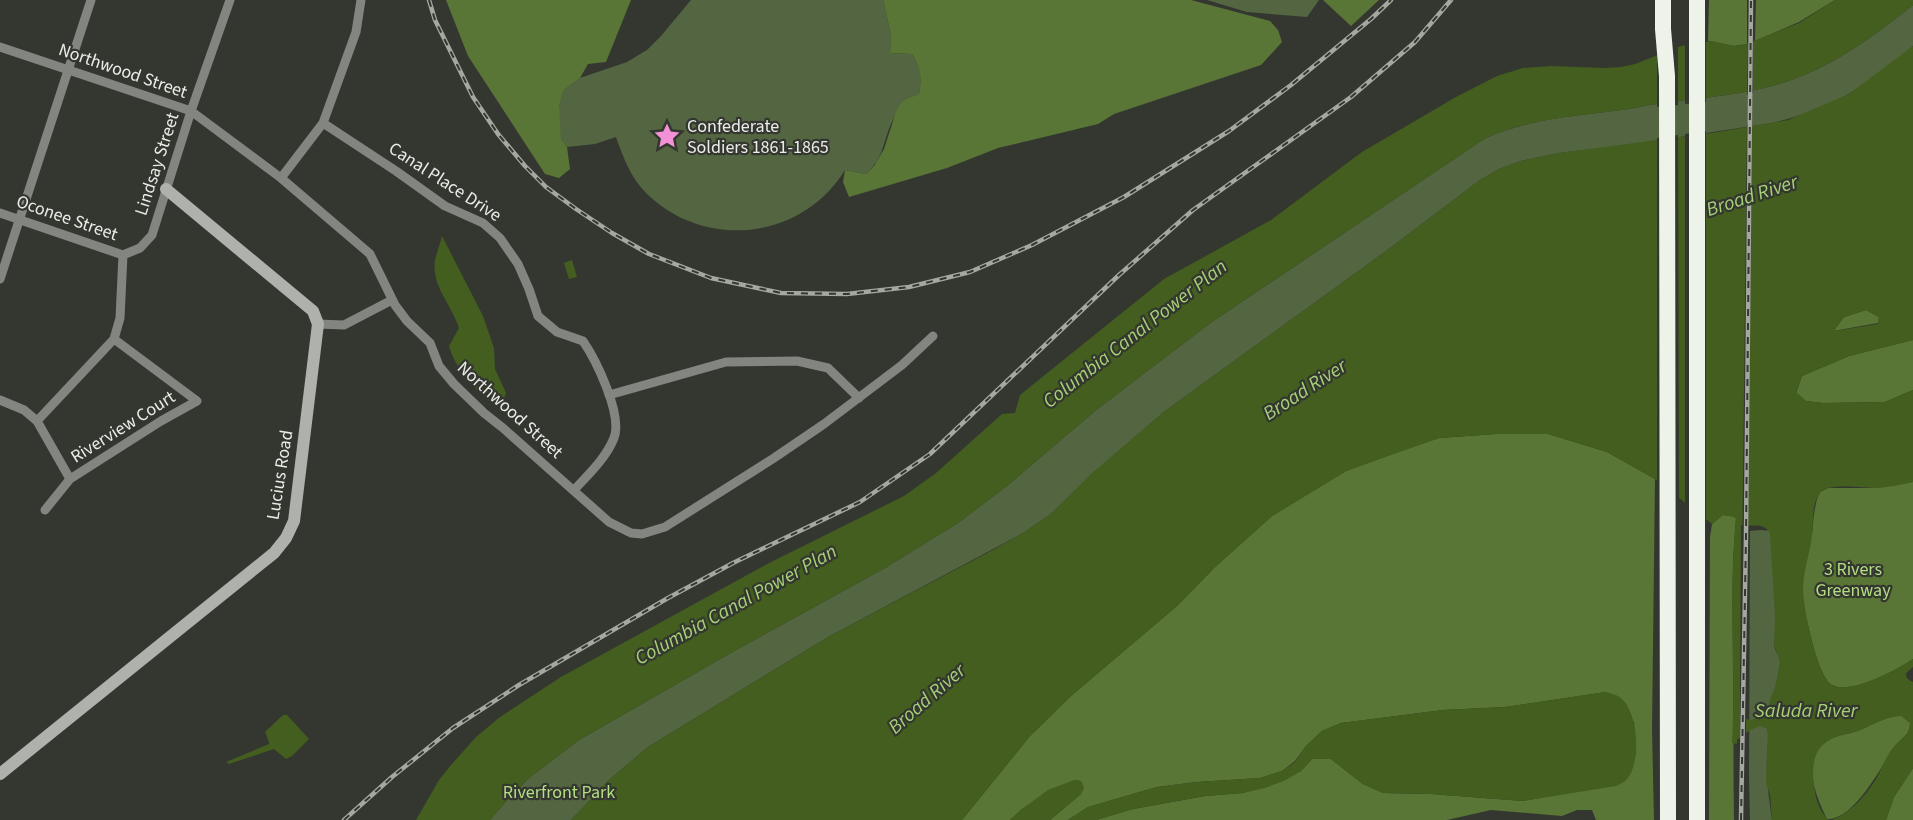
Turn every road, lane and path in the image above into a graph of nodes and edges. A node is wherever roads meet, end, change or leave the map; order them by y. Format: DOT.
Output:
graph roads {
  1 [pos="91,0"];
  2 [pos="230,0"];
  3 [pos="361,0"];
  4 [pos="1663,0"];
  5 [pos="1674,0"];
  6 [pos="1697,0"];
  7 [pos="1668,29"];
  8 [pos="0,46"];
  9 [pos="69,70"];
  10 [pos="191,111"];
  11 [pos="323,123"];
  12 [pos="281,178"];
  13 [pos="166,189"];
  14 [pos="0,213"];
  15 [pos="20,220"];
  16 [pos="123,255"];
  17 [pos="0,279"];
  18 [pos="392,300"];
  19 [pos="318,324"];
  20 [pos="933,336"];
  21 [pos="114,339"];
  22 [pos="609,395"];
  23 [pos="860,398"];
  24 [pos="0,400"];
  25 [pos="37,421"];
  26 [pos="70,479"];
  27 [pos="574,490"];
  28 [pos="45,510"];
  29 [pos="0,774"];
  30 [pos="1668,820"];
  31 [pos="1697,820"];
  1 -- 9 [label="street"];
  2 -- 10 [label="street, Lindsay Street"];
  3 -- 11 [label="street"];
  4 -- 7 [label="highway"];
  5 -- 7 [label="highway"];
  6 -- 31 [label="highway"];
  7 -- 30 [label="highway"];
  8 -- 9 [label="street, Northwood Street"];
  9 -- 10 [label="street, Northwood Street"];
  9 -- 15 [label="street"];
  10 -- 12 [label="street, Northwood Street"];
  10 -- 13 [label="street, Lindsay Street"];
  11 -- 12 [label="street"];
  11 -- 22 [label="street, Canal Place Drive"];
  12 -- 18 [label="street, Northwood Street"];
  13 -- 16 [label="street, Lindsay Street"];
  13 -- 19 [label="street"];
  14 -- 15 [label="street, Oconee Street"];
  15 -- 16 [label="street, Oconee Street"];
  15 -- 17 [label="street"];
  16 -- 21 [label="street"];
  18 -- 19 [label="street"];
  18 -- 27 [label="street, Northwood Street"];
  19 -- 29 [label="street, Lucius Road"];
  20 -- 23 [label="street, Northwood Street"];
  21 -- 25 [label="street"];
  21 -- 26 [label="street, Riverview Court"];
  22 -- 23 [label="street"];
  22 -- 27 [label="street, Canal Place Drive"];
  23 -- 27 [label="street, Northwood Street"];
  24 -- 25 [label="street"];
  25 -- 26 [label="street, Riverview Court"];
  26 -- 28 [label="street, Riverview Court"];
}
